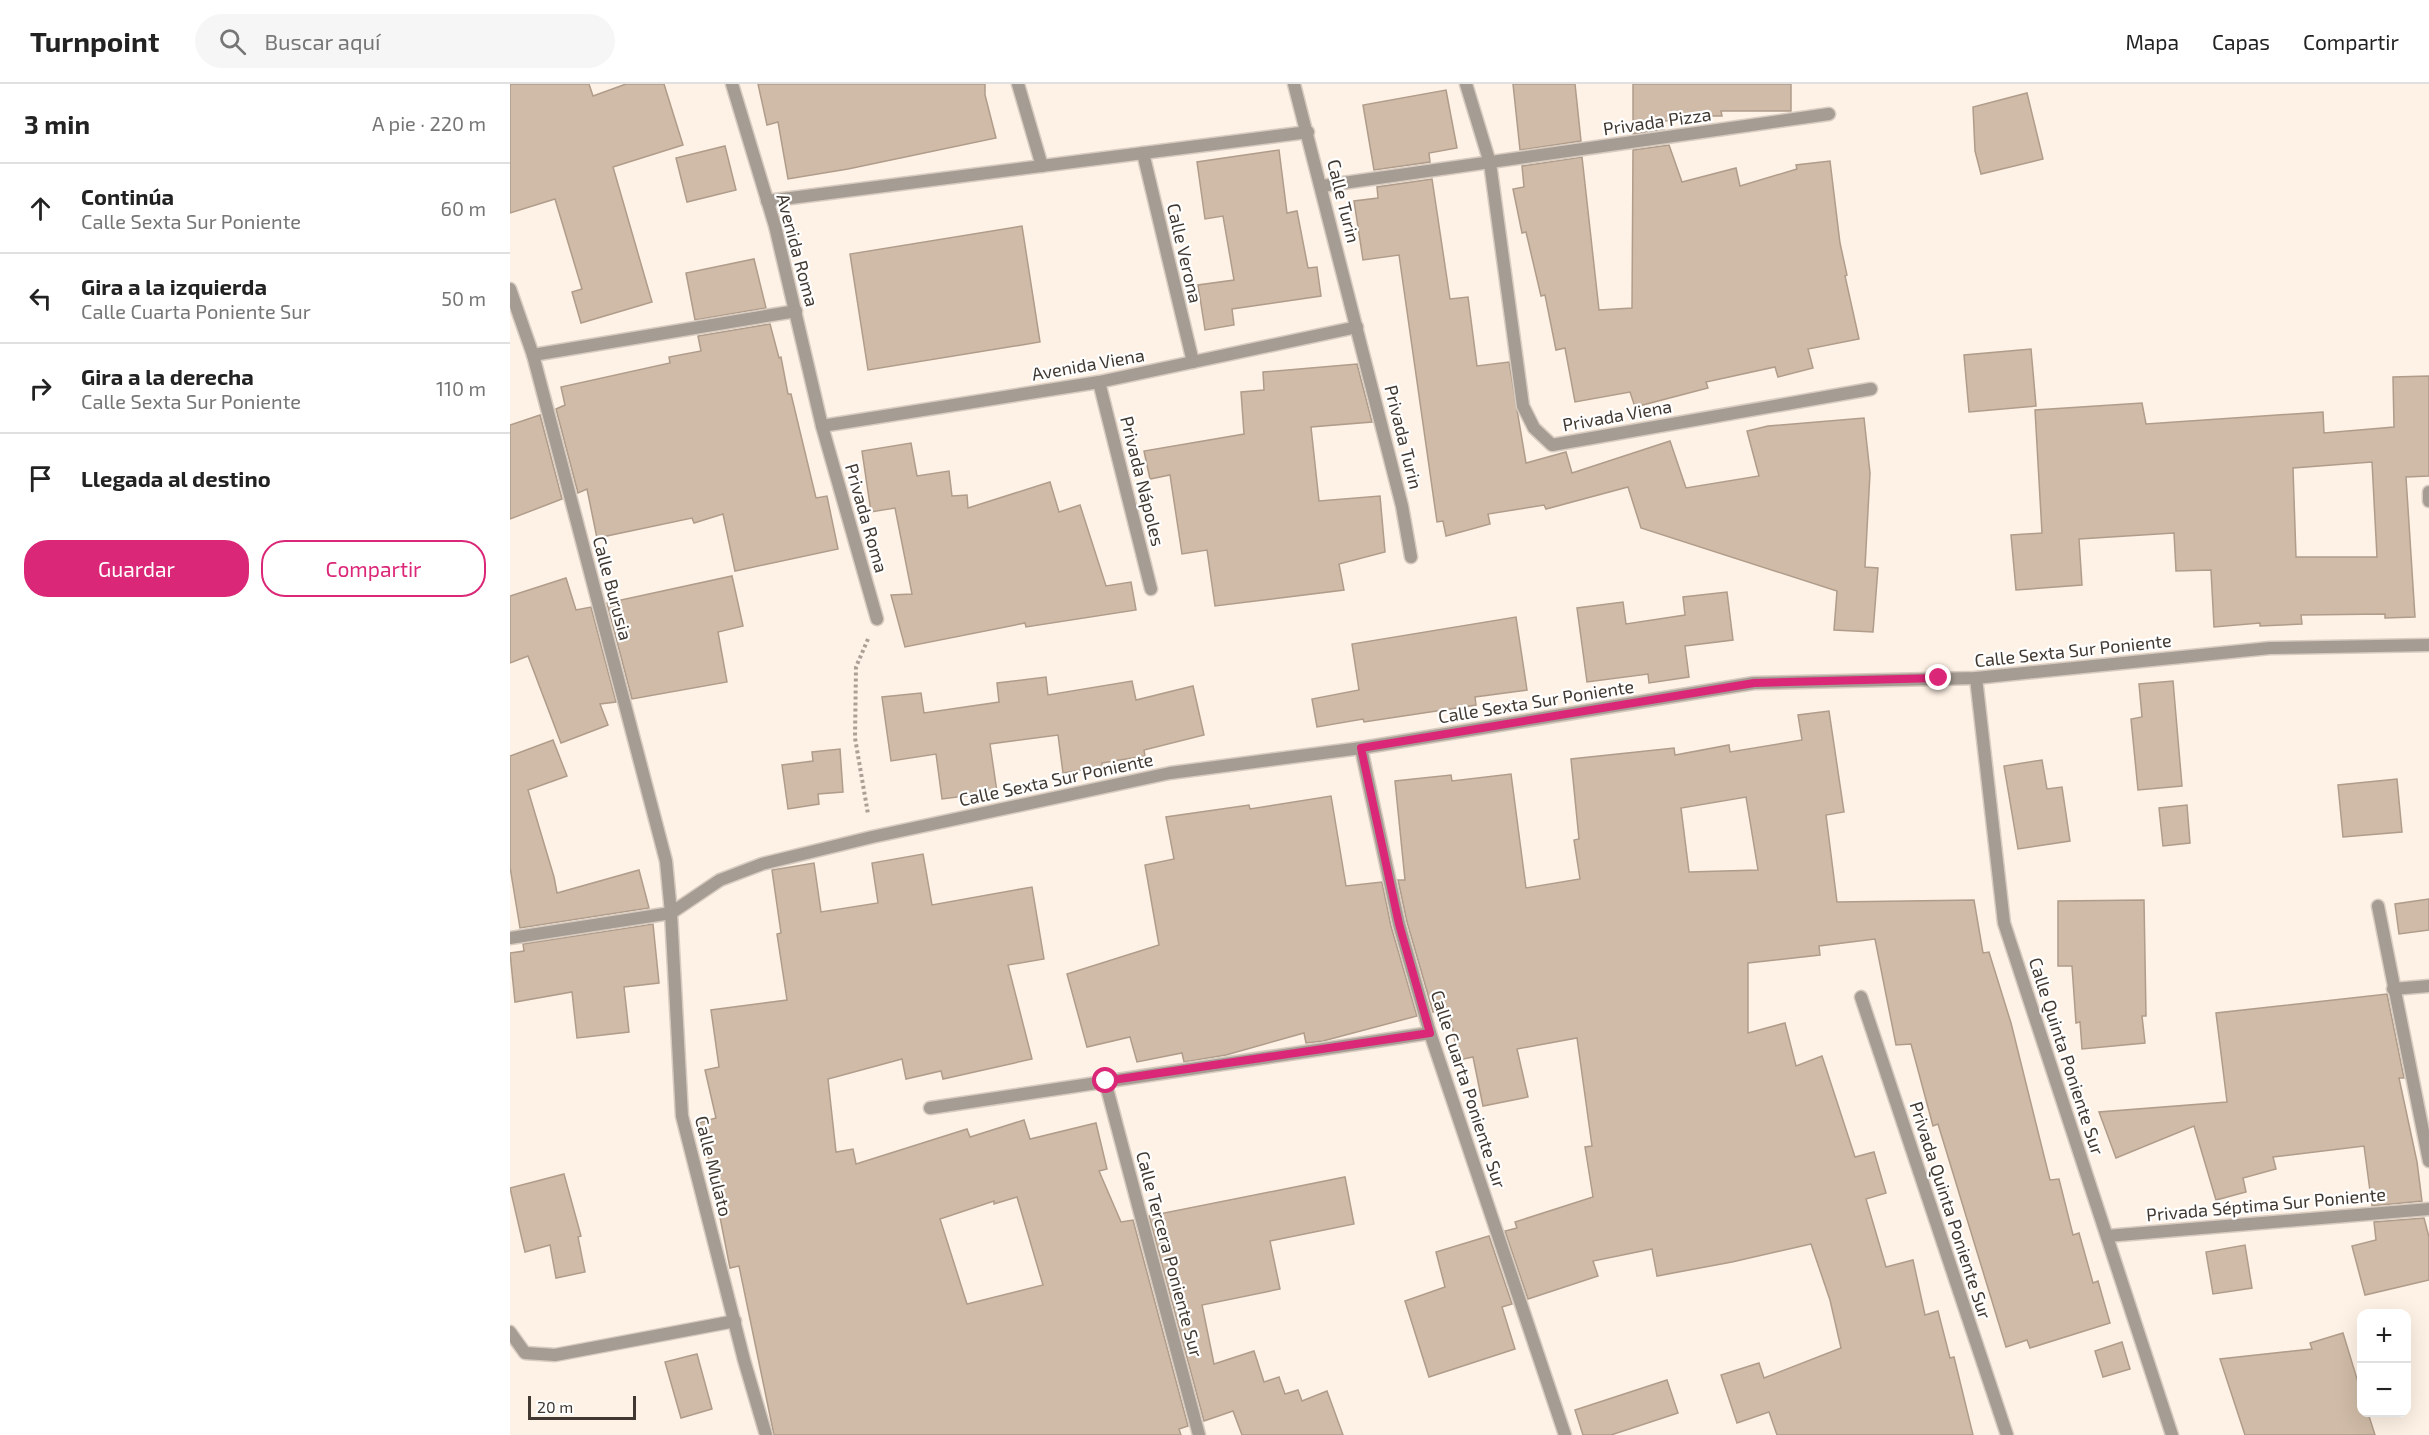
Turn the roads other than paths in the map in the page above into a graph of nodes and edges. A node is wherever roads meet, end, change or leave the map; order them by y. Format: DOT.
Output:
graph roads {
  1 [pos="732,84"];
  2 [pos="1018,84"];
  3 [pos="1294,84"];
  4 [pos="1466,84"];
  5 [pos="1829,114"];
  6 [pos="1308,132"];
  7 [pos="1143,153"];
  8 [pos="1490,164"];
  9 [pos="1042,166"];
  10 [pos="1322,186"];
  11 [pos="767,201"];
  12 [pos="510,289"];
  13 [pos="796,311"];
  14 [pos="1357,327"];
  15 [pos="533,355"];
  16 [pos="1193,362"];
  17 [pos="1099,382"];
  18 [pos="1871,389"];
  19 [pos="822,426"];
  20 [pos="2429,492"];
  21 [pos="2429,501"];
  22 [pos="1412,557"];
  23 [pos="1151,590"];
  24 [pos="877,620"];
  25 [pos="2429,645"];
  26 [pos="1976,678"];
  27 [pos="1361,748"];
  28 [pos="670,898"];
  29 [pos="2378,906"];
  30 [pos="671,913"];
  31 [pos="510,938"];
  32 [pos="2429,986"];
  33 [pos="2392,989"];
  34 [pos="1861,997"];
  35 [pos="1430,1033"];
  36 [pos="1106,1081"];
  37 [pos="930,1108"];
  38 [pos="2429,1161"];
  39 [pos="2429,1209"];
  40 [pos="2107,1236"];
  41 [pos="735,1321"];
  42 [pos="510,1332"];
  43 [pos="766,1435"];
  44 [pos="1199,1435"];
  45 [pos="1565,1435"];
  46 [pos="2007,1435"];
  47 [pos="2172,1435"];
  1 -- 11 [label="street, Avenida Roma"];
  2 -- 9 [label="street"];
  3 -- 6 [label="street, Calle Turin"];
  4 -- 8 [label="street"];
  5 -- 8 [label="street, Privada Pizza"];
  6 -- 7 [label="street"];
  6 -- 10 [label="street, Calle Turin"];
  7 -- 9 [label="street"];
  7 -- 16 [label="street, Calle Verona"];
  8 -- 10 [label="street, Privada Pizza"];
  8 -- 18 [label="street, Privada Viena"];
  9 -- 11 [label="street"];
  10 -- 14 [label="street, Calle Turin"];
  11 -- 13 [label="street, Avenida Roma"];
  12 -- 15 [label="street, Calle Burusia"];
  13 -- 15 [label="street"];
  13 -- 19 [label="street, Avenida Roma"];
  14 -- 16 [label="street, Avenida Viena"];
  14 -- 22 [label="street, Privada Turin"];
  15 -- 28 [label="street, Calle Burusia"];
  16 -- 17 [label="street, Avenida Viena"];
  17 -- 19 [label="street, Avenida Viena"];
  17 -- 23 [label="street, Privada Nápoles"];
  19 -- 24 [label="street, Privada Roma"];
  20 -- 21 [label="street"];
  25 -- 26 [label="street, Calle Sexta Sur Poniente"];
  26 -- 27 [label="street, Calle Sexta Sur Poniente"];
  26 -- 40 [label="street, Calle Quinta Poniente Sur"];
  27 -- 30 [label="street, Calle Sexta Sur Poniente"];
  27 -- 35 [label="street, Calle Cuarta Poniente Sur"];
  28 -- 30 [label="street, Calle Mulato"];
  29 -- 33 [label="street"];
  30 -- 31 [label="street"];
  30 -- 41 [label="street, Calle Mulato"];
  32 -- 33 [label="street"];
  33 -- 38 [label="street"];
  34 -- 46 [label="street, Privada Quinta Poniente Sur"];
  35 -- 36 [label="street"];
  35 -- 45 [label="street, Calle Cuarta Poniente Sur"];
  36 -- 37 [label="street"];
  36 -- 44 [label="street, Calle Tercera Poniente Sur"];
  39 -- 40 [label="street, Privada Séptima Sur Poniente"];
  40 -- 47 [label="street, Calle Quinta Poniente Sur"];
  41 -- 42 [label="street"];
  41 -- 43 [label="street, Calle Mulato"];
}
